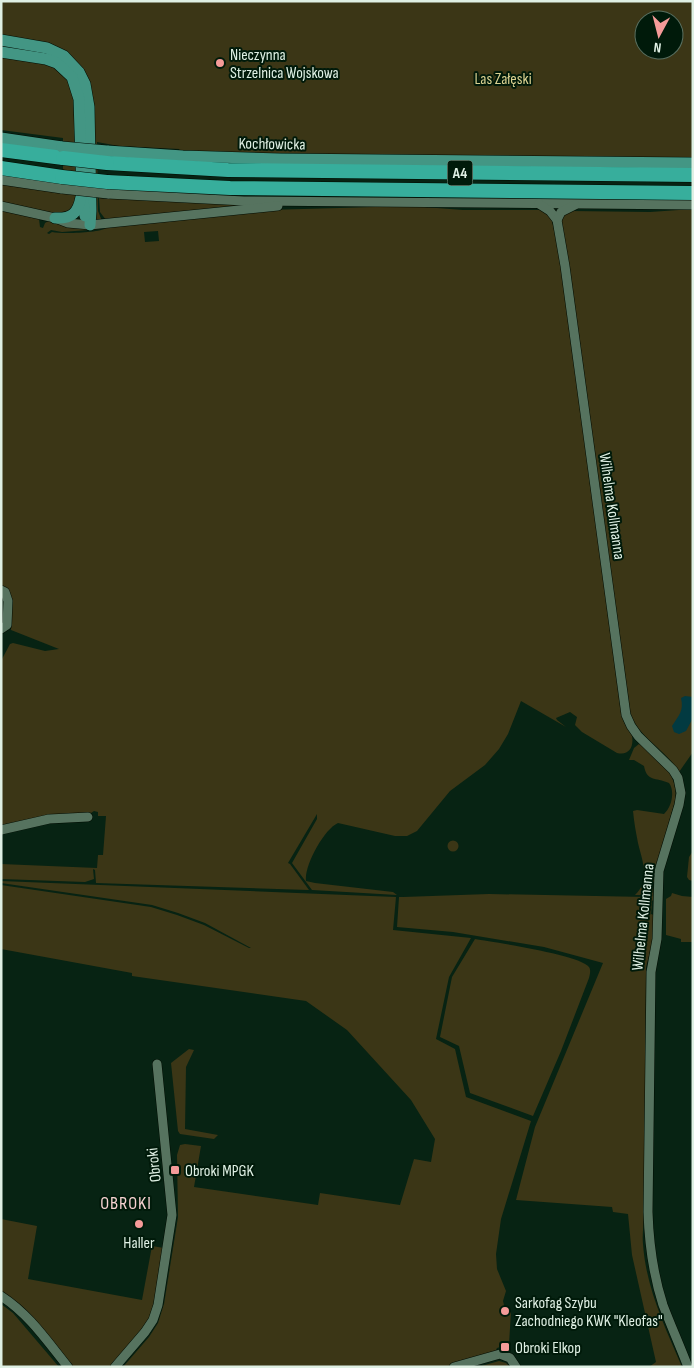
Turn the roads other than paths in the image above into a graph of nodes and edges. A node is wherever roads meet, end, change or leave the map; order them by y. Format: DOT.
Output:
graph roads {
  1 [pos="1,40"];
  2 [pos="1,52"];
  3 [pos="2,141"];
  4 [pos="107,157"];
  5 [pos="693,163"];
  6 [pos="1,168"];
  7 [pos="693,176"];
  8 [pos="1,180"];
  9 [pos="62,183"];
  10 [pos="108,188"];
  11 [pos="82,193"];
  12 [pos="693,193"];
  13 [pos="321,202"];
  14 [pos="539,204"];
  15 [pos="577,204"];
  16 [pos="693,205"];
  17 [pos="1,206"];
  18 [pos="55,218"];
  19 [pos="556,220"];
  20 [pos="90,225"];
  21 [pos="1,590"];
  22 [pos="1,628"];
  23 [pos="88,817"];
  24 [pos="1,830"];
  25 [pos="157,1064"];
  26 [pos="1,1296"];
  27 [pos="68,1367"];
  28 [pos="114,1367"];
  29 [pos="454,1367"];
  30 [pos="516,1367"];
  31 [pos="688,1367"];
  1 -- 20 [label="main road"];
  2 -- 11 [label="main road"];
  3 -- 4 [label="highway, A4, bridge"];
  4 -- 5 [label="main road, Kochłowicka"];
  4 -- 7 [label="highway, A4"];
  6 -- 9 [label="highway, A4"];
  8 -- 9 [label="street"];
  9 -- 10 [label="highway, A4, bridge"];
  10 -- 12 [label="highway, A4"];
  10 -- 13 [label="street"];
  11 -- 18 [label="main road"];
  11 -- 20 [label="main road"];
  13 -- 14 [label="street"];
  13 -- 20 [label="street"];
  14 -- 15 [label="street"];
  14 -- 19 [label="street"];
  15 -- 16 [label="street"];
  15 -- 19 [label="street"];
  17 -- 18 [label="street"];
  18 -- 20 [label="street"];
  19 -- 31 [label="street, Wilhelma Kollmanna"];
  21 -- 22 [label="street"];
  23 -- 24 [label="street"];
  25 -- 28 [label="street, Obroki"];
  26 -- 27 [label="street"];
  29 -- 30 [label="street"];
}
